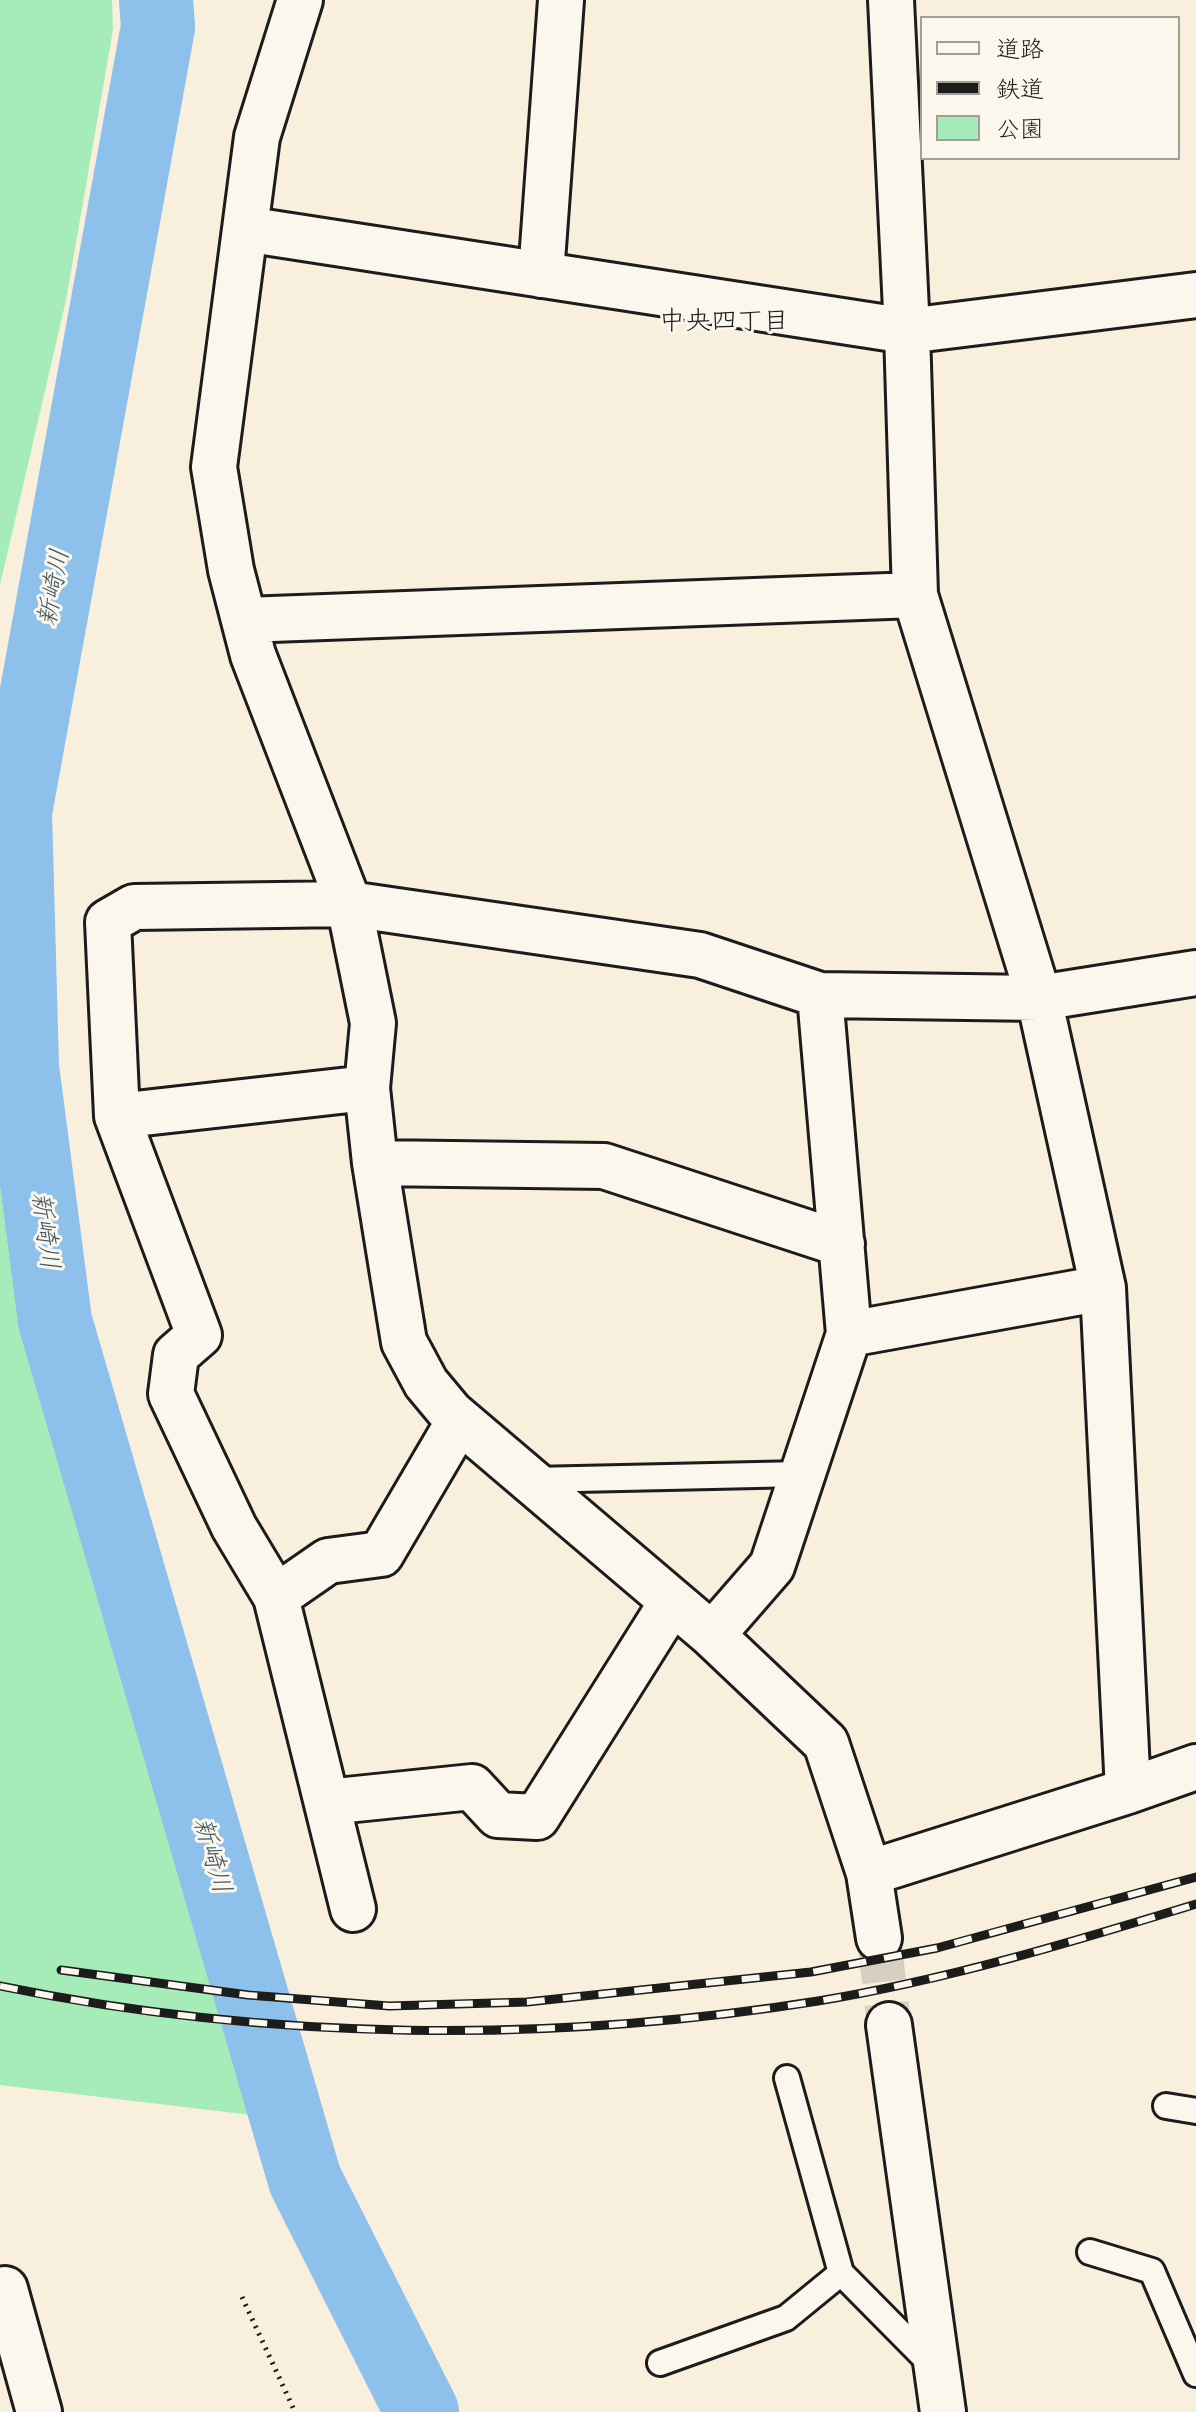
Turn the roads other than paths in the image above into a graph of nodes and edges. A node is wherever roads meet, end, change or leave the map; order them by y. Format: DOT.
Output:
graph roads {
  1 [pos="300,0"];
  2 [pos="561,0"];
  3 [pos="891,0"];
  4 [pos="245,229"];
  5 [pos="541,275"];
  6 [pos="1196,295"];
  7 [pos="907,331"];
  8 [pos="915,595"];
  9 [pos="245,620"];
  10 [pos="349,904"];
  11 [pos="1196,973"];
  12 [pos="820,995"];
  13 [pos="1039,998"];
  14 [pos="367,1088"];
  15 [pos="117,1116"];
  16 [pos="375,1163"];
  17 [pos="842,1244"];
  18 [pos="1103,1288"];
  19 [pos="849,1334"];
  20 [pos="459,1421"];
  21 [pos="802,1474"];
  22 [pos="530,1480"];
  23 [pos="276,1597"];
  24 [pos="672,1602"];
  25 [pos="712,1635"];
  26 [pos="1196,1767"];
  27 [pos="1128,1791"];
  28 [pos="327,1802"];
  29 [pos="869,1873"];
  30 [pos="353,1909"];
  31 [pos="879,1938"];
  32 [pos="889,2025"];
  33 [pos="787,2078"];
  34 [pos="1166,2106"];
  35 [pos="1196,2111"];
  36 [pos="1090,2252"];
  37 [pos="841,2273"];
  38 [pos="5,2289"];
  39 [pos="660,2363"];
  40 [pos="936,2369"];
  41 [pos="1196,2374"];
  42 [pos="39,2412"];
  43 [pos="943,2412"];
  1 -- 4 [label="street"];
  2 -- 5 [label="street"];
  3 -- 7 [label="street"];
  4 -- 5 [label="street"];
  4 -- 9 [label="street"];
  5 -- 7 [label="street"];
  6 -- 7 [label="street"];
  7 -- 8 [label="street"];
  8 -- 9 [label="street"];
  8 -- 13 [label="street"];
  9 -- 10 [label="street"];
  10 -- 12 [label="street"];
  10 -- 14 [label="street"];
  10 -- 15 [label="street"];
  11 -- 13 [label="street"];
  12 -- 13 [label="street"];
  12 -- 17 [label="street"];
  13 -- 18 [label="street"];
  14 -- 15 [label="street"];
  14 -- 16 [label="street"];
  15 -- 23 [label="street"];
  16 -- 17 [label="street"];
  16 -- 20 [label="street"];
  17 -- 19 [label="street"];
  18 -- 19 [label="street"];
  18 -- 27 [label="street"];
  19 -- 21 [label="street"];
  20 -- 22 [label="street"];
  20 -- 23 [label="street"];
  21 -- 22 [label="lane"];
  21 -- 25 [label="street"];
  22 -- 24 [label="street"];
  23 -- 28 [label="street"];
  24 -- 25 [label="street"];
  24 -- 28 [label="street"];
  25 -- 29 [label="street"];
  26 -- 27 [label="street"];
  27 -- 29 [label="street"];
  28 -- 30 [label="street"];
  29 -- 31 [label="street"];
  32 -- 40 [label="street"];
  33 -- 37 [label="lane"];
  34 -- 35 [label="lane"];
  36 -- 41 [label="lane"];
  37 -- 39 [label="lane"];
  37 -- 40 [label="lane"];
  38 -- 42 [label="street"];
  40 -- 43 [label="street"];
}
